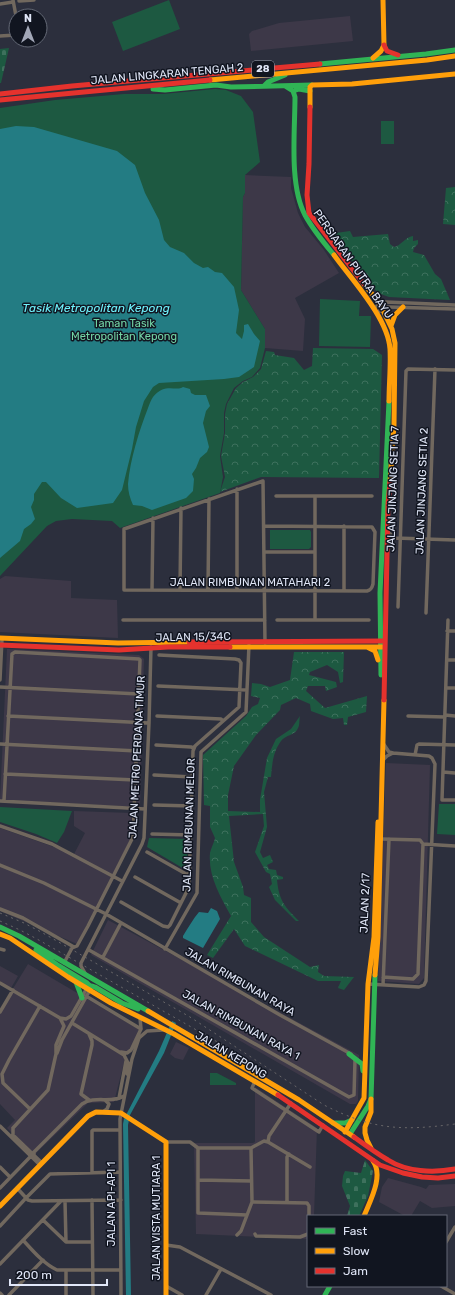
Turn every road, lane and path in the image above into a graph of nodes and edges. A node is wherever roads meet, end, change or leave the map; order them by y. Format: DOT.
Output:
graph roads {
  1 [pos="34,0"];
  2 [pos="383,0"];
  3 [pos="13,1"];
  4 [pos="20,1"];
  5 [pos="0,4"];
  6 [pos="384,45"];
  7 [pos="455,50"];
  8 [pos="401,56"];
  9 [pos="455,56"];
  10 [pos="372,59"];
  11 [pos="290,73"];
  12 [pos="455,74"];
  13 [pos="312,85"];
  14 [pos="264,86"];
  15 [pos="285,86"];
  16 [pos="133,87"];
  17 [pos="293,91"];
  18 [pos="310,91"];
  19 [pos="0,94"];
  20 [pos="0,100"];
  21 [pos="455,305"];
  22 [pos="381,306"];
  23 [pos="403,307"];
  24 [pos="455,309"];
  25 [pos="376,311"];
  26 [pos="391,326"];
  27 [pos="392,362"];
  28 [pos="434,369"];
  29 [pos="455,370"];
  30 [pos="237,489"];
  31 [pos="276,496"];
  32 [pos="315,496"];
  33 [pos="372,496"];
  34 [pos="209,499"];
  35 [pos="181,508"];
  36 [pos="153,518"];
  37 [pos="264,526"];
  38 [pos="315,526"];
  39 [pos="344,526"];
  40 [pos="388,532"];
  41 [pos="395,538"];
  42 [pos="400,538"];
  43 [pos="429,539"];
  44 [pos="455,540"];
  45 [pos="388,542"];
  46 [pos="265,552"];
  47 [pos="315,552"];
  48 [pos="152,590"];
  49 [pos="180,590"];
  50 [pos="208,590"];
  51 [pos="237,590"];
  52 [pos="265,590"];
  53 [pos="315,591"];
  54 [pos="344,591"];
  55 [pos="398,607"];
  56 [pos="426,613"];
  57 [pos="123,620"];
  58 [pos="265,620"];
  59 [pos="277,620"];
  60 [pos="315,620"];
  61 [pos="369,620"];
  62 [pos="448,620"];
  63 [pos="379,630"];
  64 [pos="448,631"];
  65 [pos="455,631"];
  66 [pos="1,639"];
  67 [pos="249,644"];
  68 [pos="265,644"];
  69 [pos="366,644"];
  70 [pos="382,644"];
  71 [pos="1,645"];
  72 [pos="152,645"];
  73 [pos="159,656"];
  74 [pos="447,660"];
  75 [pos="455,660"];
  76 [pos="381,668"];
  77 [pos="0,680"];
  78 [pos="0,686"];
  79 [pos="158,686"];
  80 [pos="10,687"];
  81 [pos="446,688"];
  82 [pos="455,688"];
  83 [pos="240,690"];
  84 [pos="247,690"];
  85 [pos="139,694"];
  86 [pos="8,716"];
  87 [pos="157,716"];
  88 [pos="408,716"];
  89 [pos="445,716"];
  90 [pos="455,716"];
  91 [pos="224,721"];
  92 [pos="138,722"];
  93 [pos="149,723"];
  94 [pos="383,743"];
  95 [pos="0,744"];
  96 [pos="444,744"];
  97 [pos="7,745"];
  98 [pos="156,745"];
  99 [pos="455,745"];
  100 [pos="194,748"];
  101 [pos="136,751"];
  102 [pos="392,753"];
  103 [pos="415,755"];
  104 [pos="382,761"];
  105 [pos="443,772"];
  106 [pos="455,773"];
  107 [pos="5,774"];
  108 [pos="154,775"];
  109 [pos="192,776"];
  110 [pos="135,780"];
  111 [pos="455,800"];
  112 [pos="2,801"];
  113 [pos="154,805"];
  114 [pos="192,806"];
  115 [pos="134,809"];
  116 [pos="145,809"];
  117 [pos="0,826"];
  118 [pos="152,834"];
  119 [pos="191,835"];
  120 [pos="381,839"];
  121 [pos="389,839"];
  122 [pos="423,844"];
  123 [pos="432,845"];
  124 [pos="455,846"];
  125 [pos="147,852"];
  126 [pos="190,852"];
  127 [pos="198,853"];
  128 [pos="190,859"];
  129 [pos="198,860"];
  130 [pos="0,865"];
  131 [pos="190,874"];
  132 [pos="112,876"];
  133 [pos="135,877"];
  134 [pos="122,881"];
  135 [pos="122,902"];
  136 [pos="181,903"];
  137 [pos="0,909"];
  138 [pos="96,909"];
  139 [pos="106,914"];
  140 [pos="121,923"];
  141 [pos="0,927"];
  142 [pos="0,934"];
  143 [pos="19,936"];
  144 [pos="74,947"];
  145 [pos="165,949"];
  146 [pos="88,950"];
  147 [pos="103,957"];
  148 [pos="83,960"];
  149 [pos="67,964"];
  150 [pos="87,976"];
  151 [pos="383,977"];
  152 [pos="76,982"];
  153 [pos="0,983"];
  154 [pos="371,985"];
  155 [pos="383,985"];
  156 [pos="89,988"];
  157 [pos="13,990"];
  158 [pos="99,996"];
  159 [pos="84,997"];
  160 [pos="40,1006"];
  161 [pos="0,1012"];
  162 [pos="60,1018"];
  163 [pos="140,1018"];
  164 [pos="161,1018"];
  165 [pos="72,1023"];
  166 [pos="141,1029"];
  167 [pos="166,1030"];
  168 [pos="88,1033"];
  169 [pos="99,1039"];
  170 [pos="92,1045"];
  171 [pos="366,1045"];
  172 [pos="121,1052"];
  173 [pos="56,1054"];
  174 [pos="349,1054"];
  175 [pos="126,1059"];
  176 [pos="357,1059"];
  177 [pos="365,1062"];
  178 [pos="372,1063"];
  179 [pos="1,1074"];
  180 [pos="365,1078"];
  181 [pos="255,1081"];
  182 [pos="124,1096"];
  183 [pos="371,1099"];
  184 [pos="89,1100"];
  185 [pos="104,1100"];
  186 [pos="112,1100"];
  187 [pos="291,1103"];
  188 [pos="30,1109"];
  189 [pos="286,1110"];
  190 [pos="104,1112"];
  191 [pos="303,1112"];
  192 [pos="123,1114"];
  193 [pos="352,1120"];
  194 [pos="333,1123"];
  195 [pos="323,1125"];
  196 [pos="0,1126"];
  197 [pos="13,1128"];
  198 [pos="4,1130"];
  199 [pos="120,1130"];
  200 [pos="347,1134"];
  201 [pos="166,1142"];
  202 [pos="268,1142"];
  203 [pos="198,1148"];
  204 [pos="251,1148"];
  205 [pos="372,1150"];
  206 [pos="288,1154"];
  207 [pos="363,1154"];
  208 [pos="32,1156"];
  209 [pos="373,1161"];
  210 [pos="41,1164"];
  211 [pos="0,1167"];
  212 [pos="310,1167"];
  213 [pos="455,1169"];
  214 [pos="393,1170"];
  215 [pos="120,1172"];
  216 [pos="92,1173"];
  217 [pos="376,1176"];
  218 [pos="455,1176"];
  219 [pos="10,1177"];
  220 [pos="198,1180"];
  221 [pos="251,1181"];
  222 [pos="0,1188"];
  223 [pos="17,1188"];
  224 [pos="26,1198"];
  225 [pos="92,1200"];
  226 [pos="120,1200"];
  227 [pos="61,1201"];
  228 [pos="66,1201"];
  229 [pos="252,1202"];
  230 [pos="287,1202"];
  231 [pos="0,1206"];
  232 [pos="247,1215"];
  233 [pos="310,1215"];
  234 [pos="364,1215"];
  235 [pos="43,1220"];
  236 [pos="0,1226"];
  237 [pos="455,1227"];
  238 [pos="255,1234"];
  239 [pos="307,1234"];
  240 [pos="237,1235"];
  241 [pos="23,1240"];
  242 [pos="447,1240"];
  243 [pos="66,1242"];
  244 [pos="92,1242"];
  245 [pos="166,1245"];
  246 [pos="43,1260"];
  247 [pos="0,1264"];
  248 [pos="221,1269"];
  249 [pos="66,1270"];
  250 [pos="93,1270"];
  251 [pos="121,1270"];
  252 [pos="166,1286"];
  253 [pos="442,1287"];
  254 [pos="263,1291"];
  255 [pos="455,1294"];
  256 [pos="9,1295"];
  257 [pos="66,1295"];
  258 [pos="93,1295"];
  259 [pos="121,1295"];
  260 [pos="166,1295"];
  261 [pos="182,1295"];
  262 [pos="206,1295"];
  263 [pos="261,1295"];
  264 [pos="271,1295"];
  1 -- 4 [label="street"];
  2 -- 6 [label="main road"];
  3 -- 5 [label="street"];
  6 -- 8 [label="main road"];
  6 -- 10 [label="main road"];
  7 -- 8 [label="main road, JALAN LINGKARAN TENGAH 2 / 28"];
  8 -- 10 [label="main road, JALAN LINGKARAN TENGAH 2 / 28"];
  9 -- 11 [label="main road, JALAN LINGKARAN TENGAH 2 / 28"];
  10 -- 19 [label="main road, JALAN LINGKARAN TENGAH 2 / 28"];
  11 -- 14 [label="main road"];
  11 -- 16 [label="main road, JALAN LINGKARAN TENGAH 2 / 28"];
  12 -- 13 [label="main road"];
  13 -- 15 [label="main road"];
  13 -- 18 [label="main road, PERSIARAN PUTRA BAYU"];
  14 -- 15 [label="main road"];
  14 -- 16 [label="main road"];
  15 -- 17 [label="main road"];
  16 -- 20 [label="main road, JALAN LINGKARAN TENGAH 2 / 28"];
  17 -- 18 [label="main road"];
  17 -- 25 [label="main road, PERSIARAN PUTRA BAYU"];
  18 -- 22 [label="main road, PERSIARAN PUTRA BAYU"];
  21 -- 22 [label="street"];
  22 -- 23 [label="street"];
  22 -- 25 [label="street"];
  22 -- 26 [label="main road, PERSIARAN PUTRA BAYU"];
  23 -- 24 [label="street"];
  23 -- 26 [label="main road"];
  25 -- 27 [label="main road, PERSIARAN PUTRA BAYU"];
  26 -- 27 [label="main road, PERSIARAN PUTRA BAYU"];
  27 -- 40 [label="main road"];
  27 -- 63 [label="main road"];
  28 -- 29 [label="street"];
  28 -- 42 [label="street, JALAN JINJANG SETIA 7"];
  28 -- 43 [label="street, JALAN JINJANG SETIA 2"];
  30 -- 34 [label="street"];
  30 -- 37 [label="street"];
  30 -- 51 [label="street"];
  31 -- 32 [label="street"];
  32 -- 33 [label="street"];
  32 -- 38 [label="street"];
  34 -- 35 [label="street"];
  34 -- 50 [label="street"];
  35 -- 36 [label="street"];
  35 -- 49 [label="street"];
  36 -- 48 [label="street"];
  36 -- 48 [label="street, JALAN RIMBUNAN MATAHARI 2"];
  37 -- 38 [label="street"];
  37 -- 46 [label="street"];
  38 -- 39 [label="street"];
  38 -- 47 [label="street"];
  39 -- 54 [label="street"];
  39 -- 54 [label="street, JALAN RIMBUNAN MATAHARI 2"];
  40 -- 41 [label="street"];
  40 -- 45 [label="main road"];
  41 -- 42 [label="street"];
  41 -- 45 [label="street"];
  42 -- 43 [label="street"];
  42 -- 55 [label="street, JALAN JINJANG SETIA 7"];
  43 -- 44 [label="street"];
  43 -- 56 [label="street, JALAN JINJANG SETIA 2"];
  45 -- 70 [label="main road"];
  46 -- 47 [label="street"];
  46 -- 52 [label="street"];
  47 -- 53 [label="street"];
  48 -- 49 [label="street, JALAN RIMBUNAN MATAHARI 2"];
  49 -- 50 [label="street, JALAN RIMBUNAN MATAHARI 2"];
  50 -- 51 [label="street, JALAN RIMBUNAN MATAHARI 2"];
  51 -- 52 [label="street, JALAN RIMBUNAN MATAHARI 2"];
  52 -- 53 [label="street, JALAN RIMBUNAN MATAHARI 2"];
  52 -- 58 [label="street"];
  53 -- 54 [label="street, JALAN RIMBUNAN MATAHARI 2"];
  53 -- 60 [label="street"];
  57 -- 58 [label="street"];
  58 -- 68 [label="street"];
  59 -- 60 [label="street"];
  60 -- 61 [label="street"];
  62 -- 64 [label="street"];
  63 -- 69 [label="main road"];
  63 -- 70 [label="main road"];
  64 -- 65 [label="street"];
  64 -- 74 [label="street"];
  66 -- 71 [label="street"];
  66 -- 72 [label="main road, JALAN 15/34C"];
  67 -- 68 [label="main road, JALAN 15/34C"];
  67 -- 72 [label="main road, JALAN 15/34C"];
  67 -- 84 [label="street, JALAN RIMBUNAN MELOR"];
  68 -- 69 [label="main road, JALAN 15/34C"];
  69 -- 70 [label="main road, JALAN 15/34C"];
  69 -- 76 [label="main road"];
  70 -- 76 [label="main road, JALAN 2/17"];
  70 -- 94 [label="main road, JALAN 2/17"];
  71 -- 72 [label="main road, JALAN 15/34C"];
  71 -- 77 [label="street"];
  72 -- 93 [label="street, JALAN METRO PERDANA TIMUR"];
  73 -- 83 [label="street"];
  74 -- 75 [label="street"];
  74 -- 81 [label="street"];
  76 -- 154 [label="main road, JALAN 2/17"];
  78 -- 80 [label="street"];
  79 -- 83 [label="street"];
  80 -- 85 [label="street"];
  80 -- 85 [label="street"];
  80 -- 86 [label="street"];
  81 -- 82 [label="street"];
  81 -- 89 [label="street"];
  83 -- 84 [label="street"];
  83 -- 91 [label="street"];
  84 -- 127 [label="street, JALAN RIMBUNAN MELOR"];
  85 -- 92 [label="street"];
  86 -- 92 [label="street"];
  86 -- 97 [label="street"];
  87 -- 91 [label="street"];
  88 -- 89 [label="street"];
  89 -- 90 [label="street"];
  89 -- 96 [label="street"];
  91 -- 100 [label="street"];
  92 -- 93 [label="street"];
  92 -- 101 [label="street"];
  93 -- 116 [label="street, JALAN METRO PERDANA TIMUR"];
  94 -- 102 [label="street"];
  94 -- 104 [label="main road, JALAN 2/17"];
  95 -- 97 [label="street"];
  96 -- 99 [label="street"];
  96 -- 103 [label="street"];
  96 -- 105 [label="street"];
  97 -- 101 [label="street"];
  97 -- 107 [label="street"];
  98 -- 100 [label="street"];
  100 -- 109 [label="street"];
  101 -- 110 [label="street"];
  102 -- 103 [label="street"];
  102 -- 104 [label="street"];
  103 -- 123 [label="street"];
  104 -- 120 [label="main road, JALAN 2/17"];
  105 -- 106 [label="street"];
  105 -- 111 [label="street"];
  107 -- 110 [label="street"];
  107 -- 112 [label="street"];
  108 -- 109 [label="street"];
  109 -- 114 [label="street"];
  110 -- 115 [label="street"];
  112 -- 115 [label="street"];
  113 -- 114 [label="street"];
  114 -- 119 [label="street"];
  115 -- 116 [label="street"];
  115 -- 132 [label="street"];
  116 -- 134 [label="street, JALAN METRO PERDANA TIMUR"];
  117 -- 132 [label="street"];
  118 -- 119 [label="street"];
  119 -- 126 [label="street"];
  120 -- 121 [label="street"];
  120 -- 154 [label="main road, JALAN 2/17"];
  121 -- 122 [label="street"];
  121 -- 151 [label="street"];
  122 -- 123 [label="street"];
  122 -- 151 [label="street"];
  123 -- 124 [label="street"];
  123 -- 155 [label="street"];
  125 -- 131 [label="street"];
  126 -- 127 [label="street"];
  126 -- 128 [label="street"];
  127 -- 129 [label="street, JALAN RIMBUNAN MELOR"];
  128 -- 129 [label="street"];
  128 -- 131 [label="street"];
  129 -- 145 [label="street, JALAN RIMBUNAN MELOR"];
  130 -- 138 [label="street, JALAN RIMBUNAN RAYA"];
  131 -- 136 [label="street"];
  132 -- 134 [label="street"];
  132 -- 138 [label="street"];
  133 -- 136 [label="street"];
  134 -- 139 [label="street, JALAN METRO PERDANA TIMUR"];
  135 -- 136 [label="street"];
  137 -- 144 [label="street"];
  138 -- 139 [label="street, JALAN RIMBUNAN RAYA"];
  138 -- 144 [label="street"];
  139 -- 140 [label="street, JALAN RIMBUNAN RAYA"];
  139 -- 146 [label="street, JALAN METRO PERDANA TIMUR"];
  140 -- 145 [label="street, JALAN RIMBUNAN RAYA"];
  140 -- 147 [label="street"];
  141 -- 143 [label="main road, JALAN KEPONG"];
  142 -- 152 [label="main road, JALAN KEPONG"];
  143 -- 149 [label="main road, JALAN KEPONG"];
  143 -- 156 [label="main road"];
  144 -- 149 [label="street"];
  145 -- 174 [label="street, JALAN RIMBUNAN RAYA"];
  146 -- 147 [label="street, JALAN RIMBUNAN RAYA 1"];
  146 -- 148 [label="street, JALAN METRO PERDANA TIMUR"];
  147 -- 176 [label="street, JALAN RIMBUNAN RAYA 1"];
  148 -- 149 [label="street"];
  148 -- 150 [label="street"];
  149 -- 150 [label="main road, JALAN KEPONG"];
  150 -- 164 [label="main road, JALAN KEPONG"];
  151 -- 155 [label="street"];
  152 -- 156 [label="main road, JALAN KEPONG"];
  152 -- 159 [label="main road"];
  153 -- 157 [label="street"];
  154 -- 155 [label="street"];
  154 -- 171 [label="main road, JALAN 2/17"];
  154 -- 178 [label="main road, JALAN 2/17"];
  156 -- 158 [label="main road, JALAN KEPONG"];
  156 -- 159 [label="street"];
  156 -- 164 [label="main road"];
  157 -- 160 [label="street"];
  157 -- 161 [label="street"];
  158 -- 159 [label="main road"];
  158 -- 163 [label="main road, JALAN KEPONG"];
  159 -- 162 [label="street"];
  159 -- 165 [label="street"];
  159 -- 166 [label="street"];
  160 -- 162 [label="street"];
  160 -- 179 [label="street"];
  162 -- 173 [label="street"];
  163 -- 166 [label="street"];
  163 -- 167 [label="main road, JALAN KEPONG"];
  164 -- 194 [label="main road, JALAN KEPONG"];
  165 -- 168 [label="street"];
  165 -- 173 [label="street"];
  166 -- 172 [label="street"];
  167 -- 181 [label="main road, JALAN KEPONG"];
  167 -- 182 [label="street"];
  168 -- 169 [label="street"];
  168 -- 170 [label="street"];
  169 -- 170 [label="street"];
  169 -- 172 [label="street"];
  170 -- 184 [label="street"];
  171 -- 176 [label="main road"];
  171 -- 177 [label="main road, JALAN 2/17"];
  172 -- 175 [label="street"];
  173 -- 188 [label="street"];
  174 -- 176 [label="main road"];
  175 -- 182 [label="street"];
  175 -- 186 [label="street"];
  176 -- 177 [label="street"];
  176 -- 180 [label="main road"];
  177 -- 178 [label="street"];
  177 -- 180 [label="main road, JALAN 2/17"];
  178 -- 183 [label="main road, JALAN 2/17"];
  179 -- 188 [label="street"];
  180 -- 193 [label="main road, JALAN 2/17"];
  181 -- 187 [label="main road, JALAN KEPONG"];
  181 -- 189 [label="street"];
  182 -- 186 [label="street"];
  182 -- 192 [label="street, JALAN API-API 1"];
  183 -- 200 [label="main road, JALAN 2/17"];
  183 -- 205 [label="main road"];
  184 -- 185 [label="street"];
  184 -- 208 [label="street"];
  185 -- 186 [label="street"];
  185 -- 190 [label="street"];
  187 -- 189 [label="street"];
  187 -- 191 [label="main road, JALAN KEPONG"];
  188 -- 197 [label="street"];
  189 -- 195 [label="street"];
  189 -- 202 [label="street"];
  190 -- 192 [label="main road"];
  190 -- 210 [label="main road"];
  191 -- 195 [label="main road, JALAN KEPONG"];
  191 -- 200 [label="main road"];
  192 -- 199 [label="street, JALAN API-API 1"];
  192 -- 201 [label="main road"];
  193 -- 194 [label="main road"];
  193 -- 200 [label="main road, JALAN 2/17"];
  194 -- 200 [label="main road, JALAN KEPONG"];
  195 -- 207 [label="main road, JALAN KEPONG"];
  196 -- 198 [label="street"];
  197 -- 198 [label="street"];
  197 -- 208 [label="street"];
  198 -- 208 [label="street"];
  199 -- 215 [label="street, JALAN API-API 1"];
  199 -- 216 [label="street"];
  200 -- 205 [label="main road, JALAN KEPONG"];
  200 -- 207 [label="main road"];
  201 -- 203 [label="street"];
  201 -- 245 [label="main road, JALAN VISTA MUTIARA 1"];
  202 -- 204 [label="street"];
  202 -- 206 [label="street"];
  203 -- 204 [label="street"];
  203 -- 220 [label="street"];
  204 -- 221 [label="street"];
  205 -- 213 [label="main road, JALAN KEPONG"];
  206 -- 212 [label="street"];
  206 -- 230 [label="street"];
  207 -- 209 [label="main road, JALAN KEPONG"];
  208 -- 210 [label="street"];
  208 -- 219 [label="street"];
  209 -- 214 [label="main road, JALAN KEPONG"];
  209 -- 217 [label="main road"];
  210 -- 223 [label="main road"];
  211 -- 219 [label="street"];
  214 -- 217 [label="main road"];
  214 -- 218 [label="main road, JALAN KEPONG"];
  215 -- 216 [label="street"];
  215 -- 226 [label="street, JALAN API-API 1"];
  216 -- 224 [label="street"];
  217 -- 234 [label="main road"];
  219 -- 222 [label="street"];
  220 -- 221 [label="street"];
  220 -- 232 [label="street"];
  221 -- 229 [label="street"];
  223 -- 224 [label="street"];
  223 -- 231 [label="main road"];
  224 -- 227 [label="street"];
  224 -- 236 [label="street"];
  225 -- 226 [label="street"];
  225 -- 228 [label="street"];
  225 -- 244 [label="street"];
  226 -- 251 [label="street, JALAN API-API 1"];
  227 -- 228 [label="street"];
  227 -- 235 [label="street"];
  228 -- 243 [label="street"];
  229 -- 230 [label="street"];
  229 -- 232 [label="street"];
  230 -- 233 [label="street"];
  232 -- 240 [label="street"];
  235 -- 241 [label="street"];
  235 -- 243 [label="street"];
  237 -- 242 [label="street"];
  238 -- 239 [label="street"];
  241 -- 246 [label="street"];
  241 -- 247 [label="street"];
  243 -- 244 [label="street"];
  244 -- 250 [label="street"];
  245 -- 248 [label="street"];
  245 -- 252 [label="main road, JALAN VISTA MUTIARA 1"];
  246 -- 249 [label="street"];
  246 -- 256 [label="street"];
  248 -- 254 [label="street"];
  248 -- 262 [label="street"];
  249 -- 250 [label="street"];
  249 -- 257 [label="street"];
  250 -- 251 [label="street"];
  250 -- 258 [label="street"];
  251 -- 259 [label="street, JALAN API-API 1"];
  252 -- 260 [label="main road, JALAN VISTA MUTIARA 1"];
  252 -- 261 [label="street"];
  253 -- 255 [label="street"];
  254 -- 263 [label="street"];
  254 -- 264 [label="street"];
}
